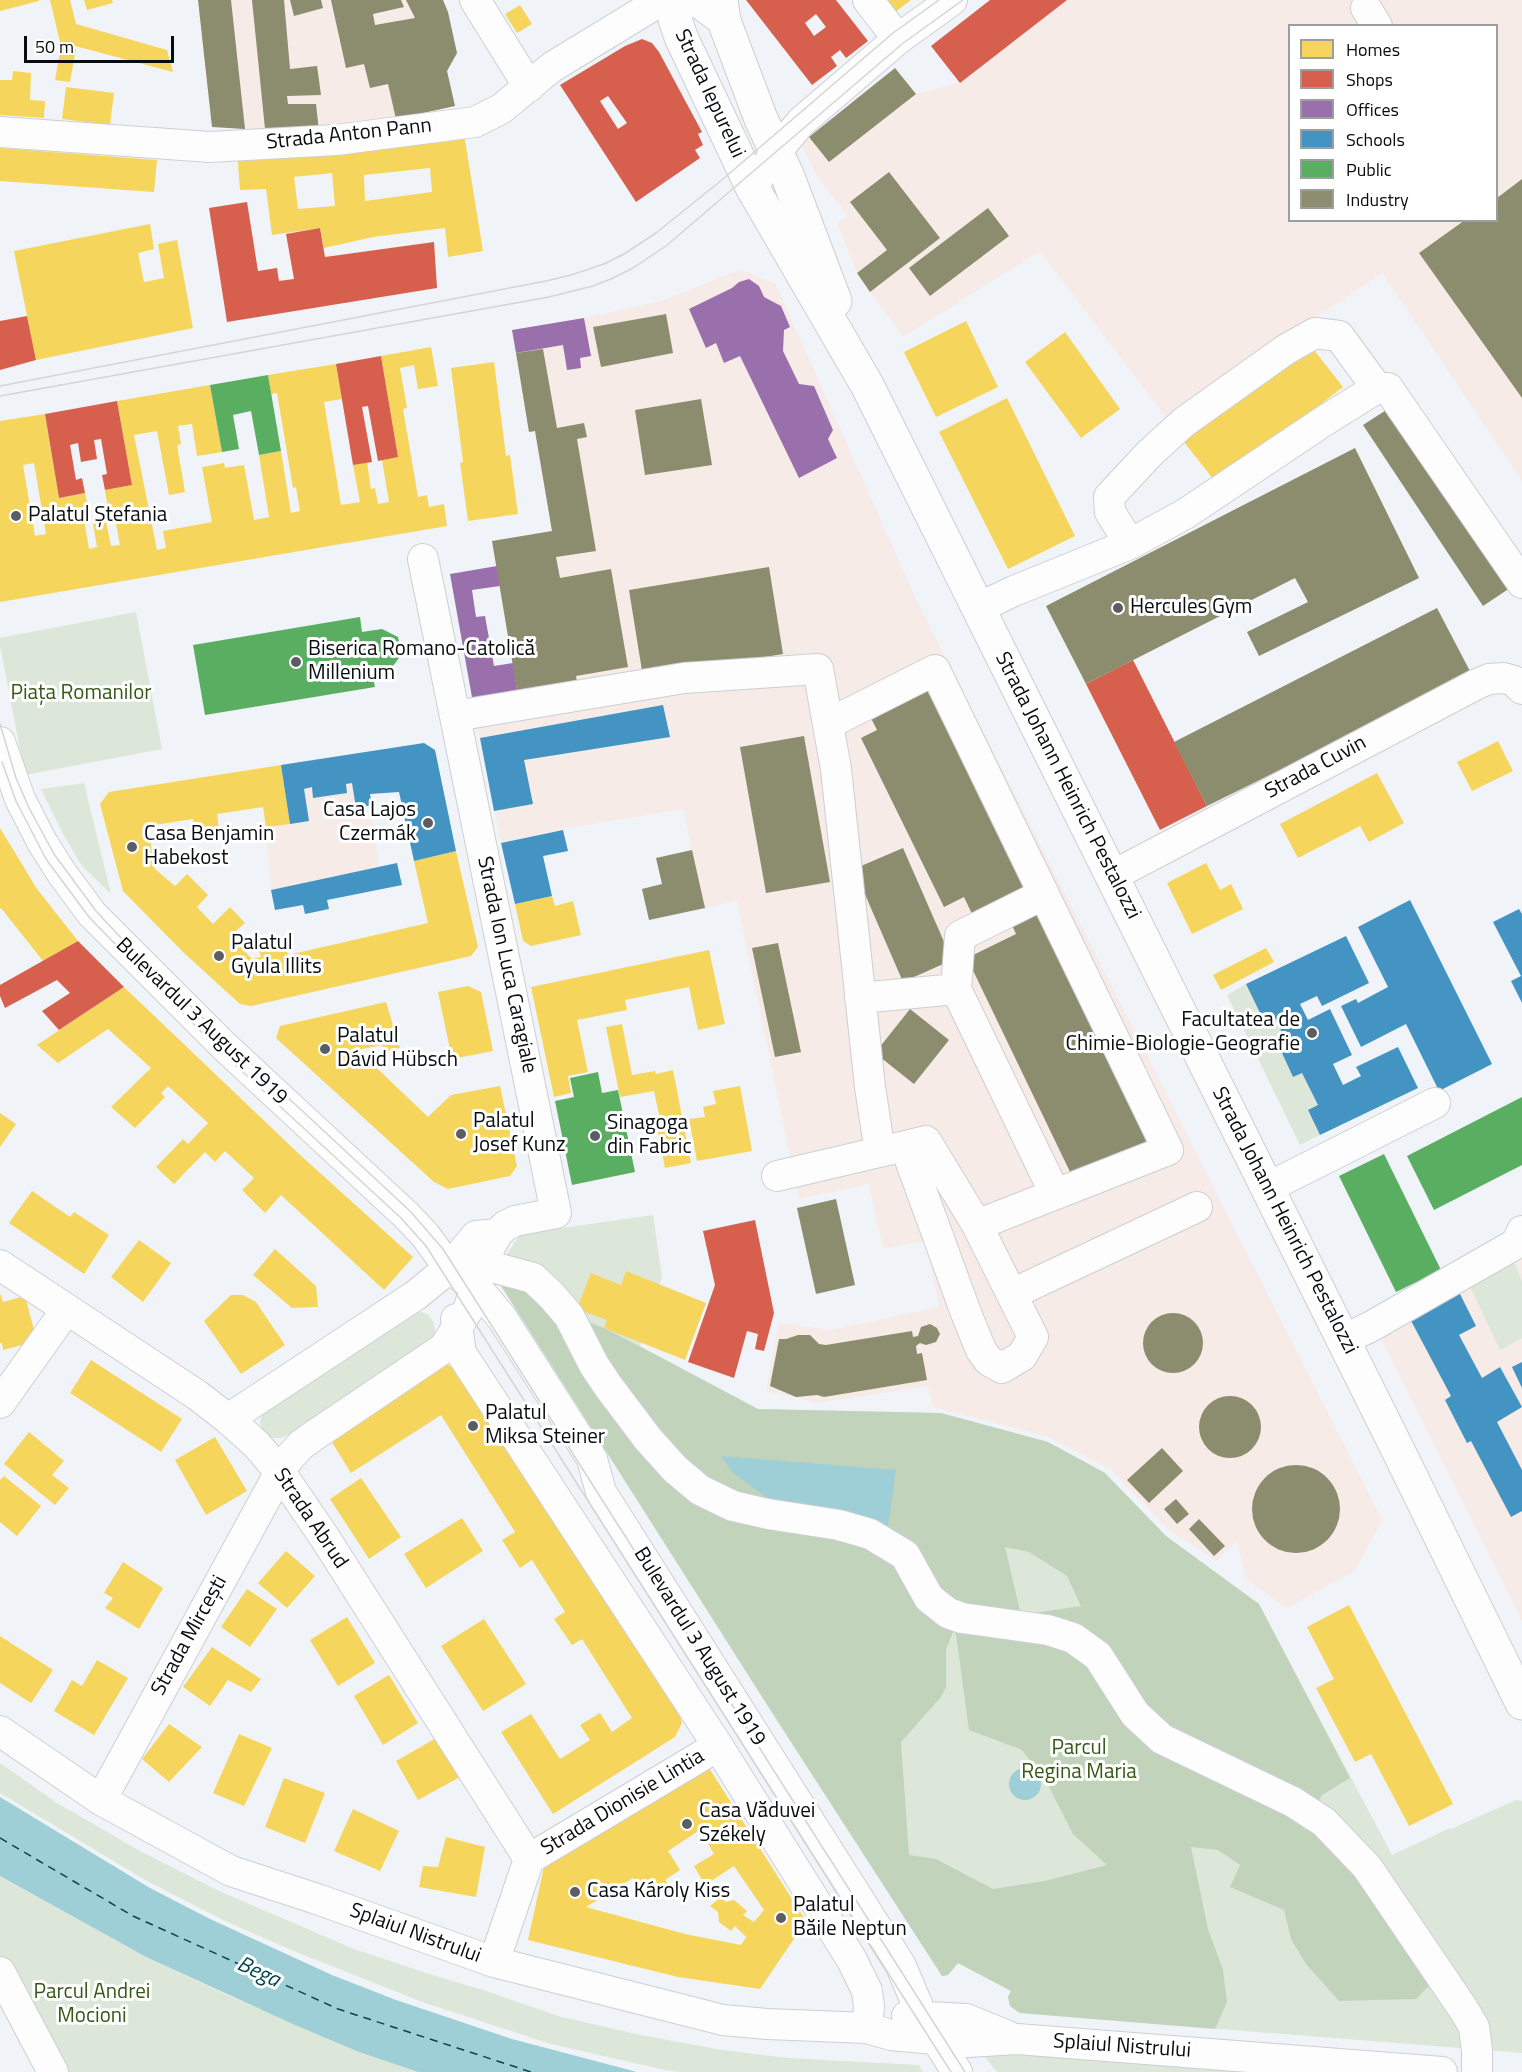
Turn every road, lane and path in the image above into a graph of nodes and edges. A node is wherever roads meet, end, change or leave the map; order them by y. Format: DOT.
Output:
graph roads {
  1 [pos="475,0"];
  2 [pos="662,0"];
  3 [pos="677,0"];
  4 [pos="695,0"];
  5 [pos="868,0"];
  6 [pos="952,0"];
  7 [pos="723,10"];
  8 [pos="898,39"];
  9 [pos="529,87"];
  10 [pos="0,132"];
  11 [pos="776,152"];
  12 [pos="752,187"];
  13 [pos="867,385"];
  14 [pos="1377,388"];
  15 [pos="1130,544"];
  16 [pos="423,559"];
  17 [pos="1522,582"];
  18 [pos="978,608"];
  19 [pos="1522,689"];
  20 [pos="455,716"];
  21 [pos="828,724"];
  22 [pos="0,742"];
  23 [pos="10,804"];
  24 [pos="1112,876"];
  25 [pos="1044,894"];
  26 [pos="956,989"];
  27 [pos="860,998"];
  28 [pos="1435,1102"];
  29 [pos="892,1149"];
  30 [pos="777,1176"];
  31 [pos="1267,1188"];
  32 [pos="1055,1194"];
  33 [pos="1197,1207"];
  34 [pos="976,1225"];
  35 [pos="1522,1231"];
  36 [pos="425,1235"];
  37 [pos="482,1255"];
  38 [pos="0,1265"];
  39 [pos="449,1268"];
  40 [pos="1012,1294"];
  41 [pos="67,1309"];
  42 [pos="457,1328"];
  43 [pos="1344,1340"];
  44 [pos="0,1403"];
  45 [pos="228,1419"];
  46 [pos="280,1472"];
  47 [pos="1522,1703"];
  48 [pos="0,1731"];
  49 [pos="718,1746"];
  50 [pos="101,1800"];
  51 [pos="529,1859"];
  52 [pos="494,1962"];
  53 [pos="0,1972"];
  54 [pos="867,2028"];
  55 [pos="942,2047"];
  56 [pos="47,2069"];
  57 [pos="1442,2072"];
  58 [pos="1477,2072"];
  1 -- 9 [label="street"];
  2 -- 9 [label="street, Strada Anton Pann"];
  3 -- 12 [label="main road, Strada Iepurelui"];
  4 -- 7 [label="street"];
  5 -- 8 [label="street"];
  6 -- 8 [label="street"];
  7 -- 11 [label="main road, Strada Iepurelui"];
  8 -- 11 [label="street"];
  9 -- 10 [label="street, Strada Anton Pann"];
  11 -- 12 [label="street"];
  11 -- 13 [label="main road, Strada Johann Heinrich Pestalozzi"];
  12 -- 13 [label="main road, Strada Johann Heinrich Pestalozzi"];
  13 -- 18 [label="main road, Strada Johann Heinrich Pestalozzi"];
  14 -- 15 [label="street"];
  14 -- 15 [label="street"];
  14 -- 17 [label="street"];
  15 -- 18 [label="street"];
  16 -- 20 [label="street"];
  18 -- 24 [label="main road, Strada Johann Heinrich Pestalozzi"];
  19 -- 24 [label="street, Strada Cuvin"];
  20 -- 21 [label="street"];
  20 -- 37 [label="street, Strada Ion Luca Caragiale"];
  21 -- 25 [label="street"];
  21 -- 27 [label="street"];
  22 -- 23 [label="street, Bulevardul 3 August 1919"];
  23 -- 36 [label="street, Bulevardul 3 August 1919"];
  24 -- 31 [label="main road, Strada Johann Heinrich Pestalozzi"];
  25 -- 26 [label="street"];
  25 -- 32 [label="street"];
  26 -- 27 [label="street"];
  26 -- 32 [label="street"];
  27 -- 29 [label="street"];
  28 -- 31 [label="street"];
  29 -- 30 [label="street"];
  29 -- 34 [label="street"];
  29 -- 40 [label="street"];
  31 -- 43 [label="main road, Strada Johann Heinrich Pestalozzi"];
  32 -- 34 [label="street"];
  33 -- 40 [label="street"];
  34 -- 40 [label="street"];
  35 -- 43 [label="street"];
  36 -- 37 [label="street"];
  36 -- 39 [label="street, Bulevardul 3 August 1919"];
  37 -- 39 [label="street, Bulevardul 3 August 1919"];
  37 -- 39 [label="street"];
  37 -- 42 [label="street, Strada Mircești"];
  37 -- 55 [label="street, Bulevardul 3 August 1919"];
  37 -- 58 [label="street"];
  38 -- 41 [label="street, Strada Abrud"];
  39 -- 42 [label="street, Bulevardul 3 August 1919"];
  39 -- 45 [label="street"];
  41 -- 44 [label="street"];
  41 -- 45 [label="street, Strada Abrud"];
  42 -- 46 [label="street, Strada Mircești"];
  42 -- 49 [label="street, Bulevardul 3 August 1919"];
  43 -- 47 [label="main road, Strada Johann Heinrich Pestalozzi"];
  45 -- 46 [label="street, Strada Abrud"];
  46 -- 50 [label="street, Strada Mircești"];
  46 -- 51 [label="street, Strada Abrud"];
  48 -- 50 [label="street, Splaiul Nistrului"];
  49 -- 51 [label="street, Strada Dionisie Lintia"];
  49 -- 54 [label="street, Bulevardul 3 August 1919"];
  50 -- 52 [label="street, Splaiul Nistrului"];
  51 -- 52 [label="street, Strada Dionisie Lintia"];
  52 -- 54 [label="street, Splaiul Nistrului"];
  53 -- 56 [label="street"];
  54 -- 55 [label="street, Splaiul Nistrului"];
  55 -- 57 [label="street, Splaiul Nistrului"];
}
